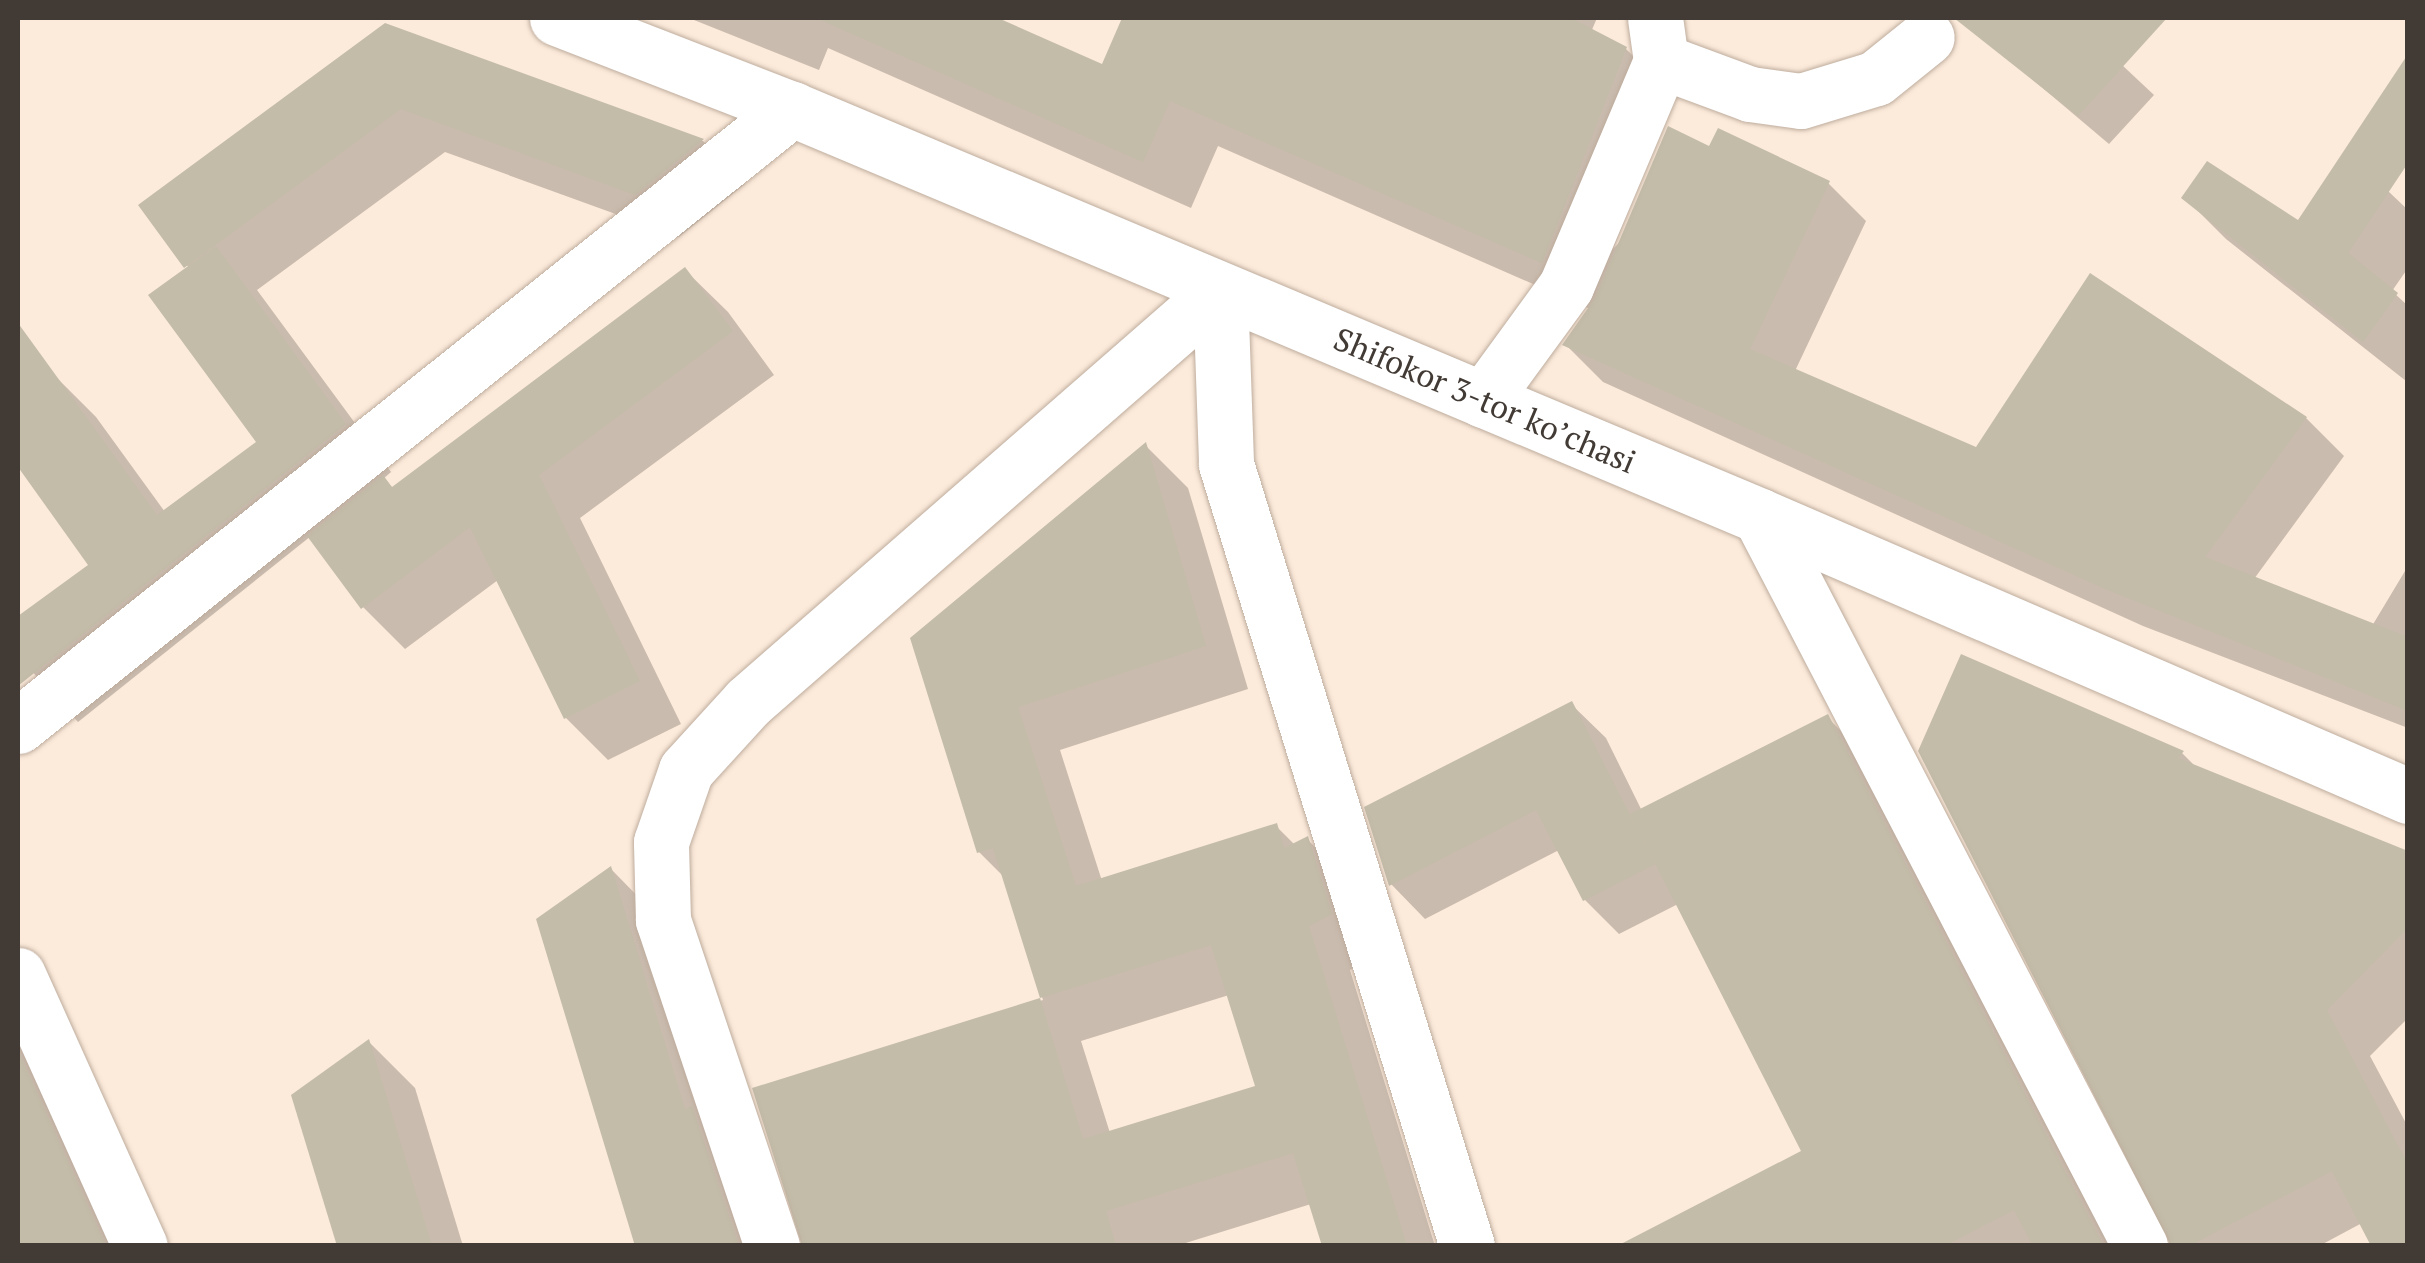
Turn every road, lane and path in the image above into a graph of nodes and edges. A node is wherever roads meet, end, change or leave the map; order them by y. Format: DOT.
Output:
graph roads {
  1 [pos="556,18"];
  2 [pos="1927,38"];
  3 [pos="1658,39"];
  4 [pos="792,109"];
  5 [pos="1220,290"];
  6 [pos="1483,400"];
  7 [pos="1760,516"];
  8 [pos="18,726"];
  9 [pos="2408,796"];
  10 [pos="18,974"];
  11 [pos="140,1246"];
  12 [pos="772,1246"];
  13 [pos="1467,1246"];
  14 [pos="2140,1246"];
  1 -- 4 [label="street, Shifokor 3-tor koʼchasi"];
  2 -- 3 [label="street"];
  3 -- 6 [label="street"];
  4 -- 5 [label="street, Shifokor 3-tor koʼchasi"];
  4 -- 8 [label="street"];
  5 -- 6 [label="street, Shifokor 3-tor koʼchasi"];
  5 -- 12 [label="street"];
  5 -- 13 [label="street"];
  6 -- 7 [label="street, Shifokor 3-tor koʼchasi"];
  7 -- 9 [label="street, Shifokor 3-tor koʼchasi"];
  7 -- 14 [label="street"];
  10 -- 11 [label="street"];
}
